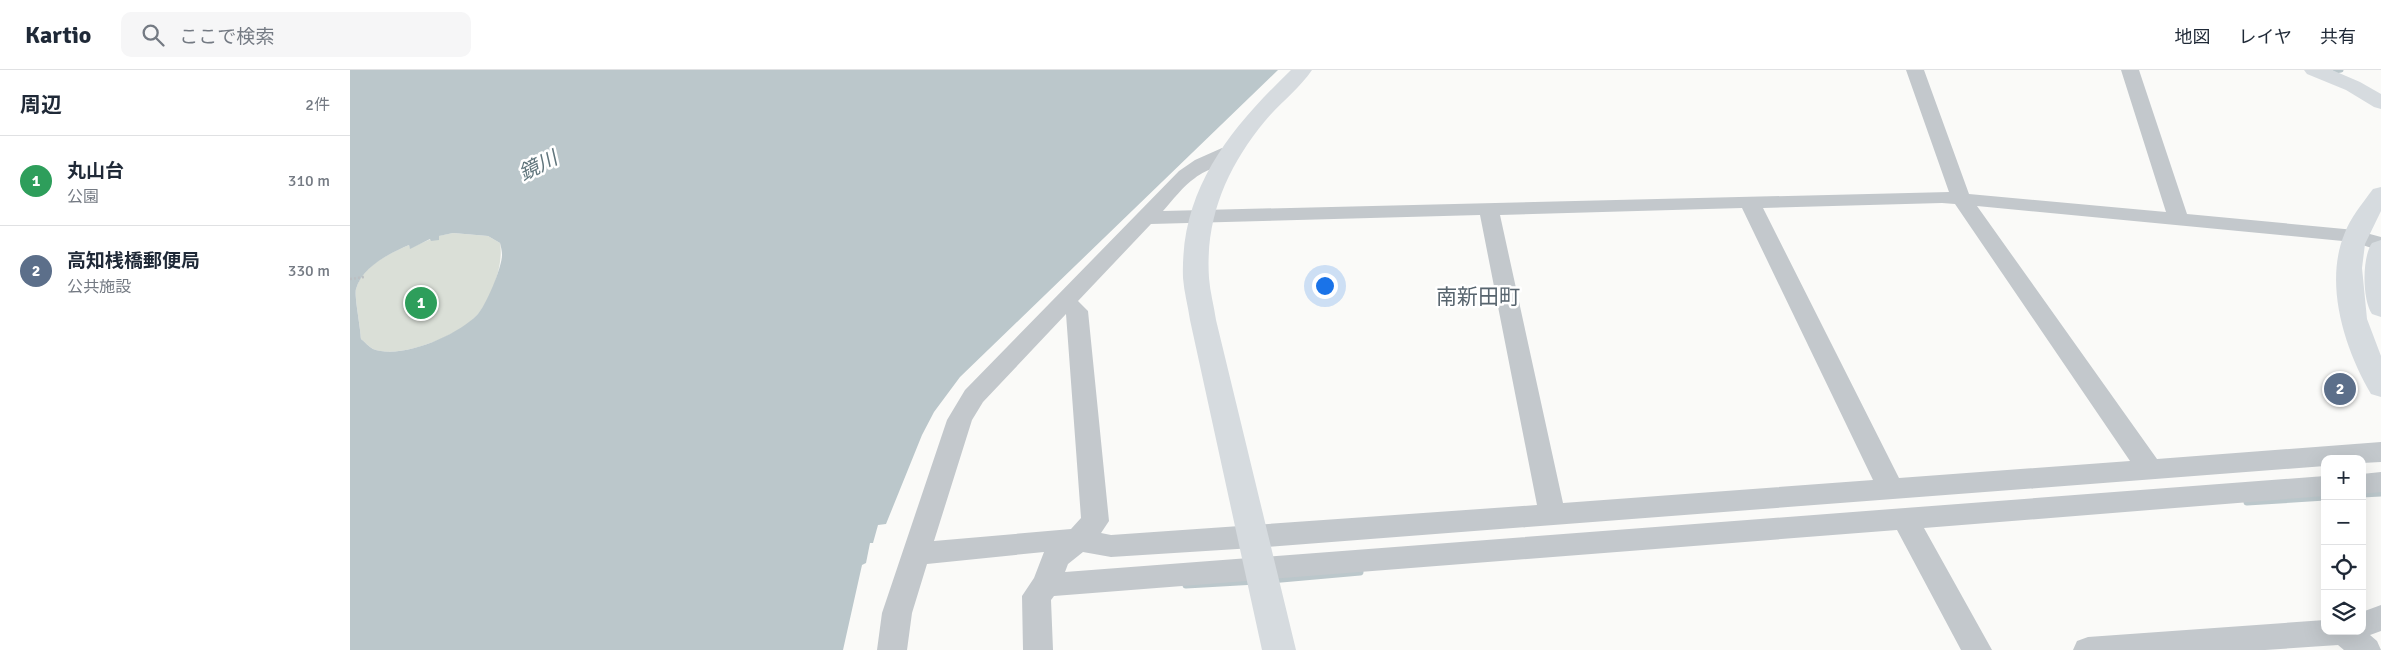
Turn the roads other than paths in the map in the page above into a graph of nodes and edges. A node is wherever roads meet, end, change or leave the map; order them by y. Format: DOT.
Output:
graph roads {
  1 [pos="1302,70"];
  2 [pos="1916,70"];
  3 [pos="2130,70"];
  4 [pos="2314,70"];
  5 [pos="2381,103"];
  6 [pos="1229,152"];
  7 [pos="2381,194"];
  8 [pos="1961,198"];
  9 [pos="1750,203"];
  10 [pos="1489,210"];
  11 [pos="1202,217"];
  12 [pos="1143,218"];
  13 [pos="2178,218"];
  14 [pos="2355,236"];
  15 [pos="2381,244"];
  16 [pos="2381,248"];
  17 [pos="1065,302"];
  18 [pos="2381,308"];
  19 [pos="2381,387"];
  20 [pos="2381,452"];
  21 [pos="2150,469"];
  22 [pos="2381,482"];
  23 [pos="2366,484"];
  24 [pos="2321,486"];
  25 [pos="1891,489"];
  26 [pos="1552,514"];
  27 [pos="1905,519"];
  28 [pos="1253,537"];
  29 [pos="1078,540"];
  30 [pos="916,554"];
  31 [pos="1260,569"];
  32 [pos="1046,585"];
  33 [pos="2381,618"];
  34 [pos="2366,627"];
  35 [pos="2354,635"];
  36 [pos="2151,647"];
  37 [pos="892,650"];
  38 [pos="1038,650"];
  39 [pos="1278,650"];
  40 [pos="1977,650"];
  41 [pos="2088,650"];
  1 -- 6 [label="street"];
  2 -- 8 [label="street"];
  3 -- 13 [label="street"];
  4 -- 5 [label="street"];
  6 -- 11 [label="street"];
  6 -- 12 [label="street"];
  7 -- 14 [label="street"];
  8 -- 9 [label="street"];
  8 -- 13 [label="street"];
  8 -- 21 [label="street"];
  9 -- 10 [label="street"];
  9 -- 25 [label="street"];
  10 -- 11 [label="street"];
  10 -- 26 [label="street"];
  11 -- 12 [label="street"];
  11 -- 28 [label="street"];
  12 -- 17 [label="street"];
  13 -- 14 [label="street"];
  14 -- 15 [label="street"];
  14 -- 19 [label="street"];
  16 -- 18 [label="street"];
  17 -- 29 [label="street"];
  17 -- 30 [label="street"];
  20 -- 21 [label="street"];
  21 -- 25 [label="street"];
  22 -- 23 [label="street"];
  24 -- 27 [label="street"];
  25 -- 26 [label="street"];
  26 -- 28 [label="street"];
  27 -- 31 [label="street"];
  27 -- 40 [label="street"];
  28 -- 29 [label="street"];
  28 -- 31 [label="street"];
  29 -- 30 [label="street"];
  29 -- 32 [label="street"];
  30 -- 37 [label="street"];
  31 -- 32 [label="street"];
  31 -- 39 [label="street"];
  32 -- 38 [label="street"];
  33 -- 34 [label="street"];
  35 -- 36 [label="street"];
  36 -- 41 [label="street"];
}
